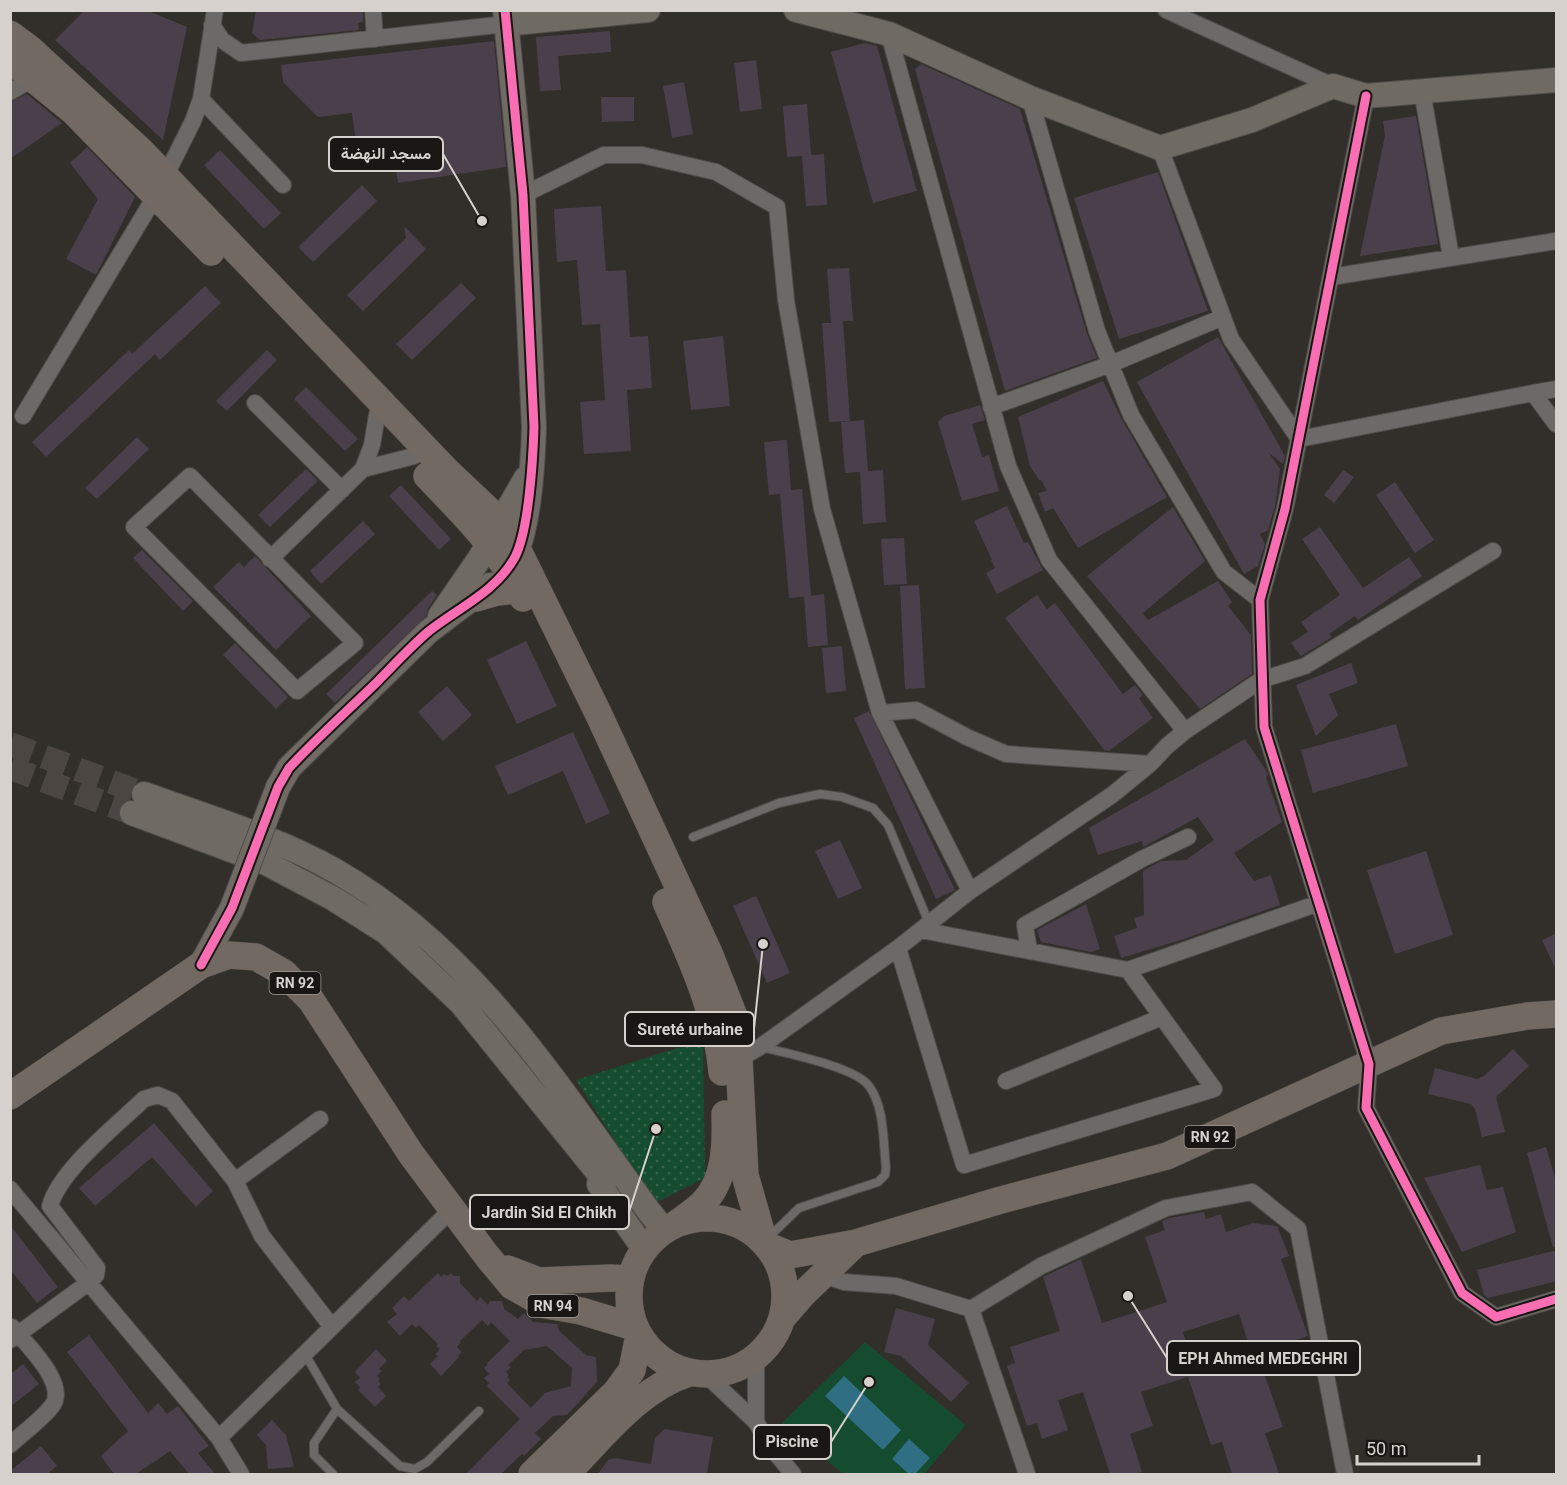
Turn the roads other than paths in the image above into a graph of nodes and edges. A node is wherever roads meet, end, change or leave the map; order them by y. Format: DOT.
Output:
graph roads {
  1 [pos="373,10"];
  2 [pos="796,10"];
  3 [pos="1166,10"];
  4 [pos="642,11"];
  5 [pos="505,17"];
  6 [pos="213,18"];
  7 [pos="10,34"];
  8 [pos="889,34"];
  9 [pos="375,39"];
  10 [pos="10,60"];
  11 [pos="31,80"];
  12 [pos="1557,80"];
  13 [pos="1333,86"];
  14 [pos="1422,91"];
  15 [pos="1366,96"];
  16 [pos="1030,98"];
  17 [pos="201,99"];
  18 [pos="1160,148"];
  19 [pos="283,185"];
  20 [pos="161,186"];
  21 [pos="523,195"];
  22 [pos="1557,241"];
  23 [pos="1451,257"];
  24 [pos="1331,277"];
  25 [pos="1223,317"];
  26 [pos="1111,364"];
  27 [pos="1557,389"];
  28 [pos="1533,393"];
  29 [pos="255,403"];
  30 [pos="991,407"];
  31 [pos="380,412"];
  32 [pos="23,416"];
  33 [pos="1557,424"];
  34 [pos="1299,439"];
  35 [pos="416,451"];
  36 [pos="363,469"];
  37 [pos="531,471"];
  38 [pos="342,490"];
  39 [pos="495,532"];
  40 [pos="1493,551"];
  41 [pos="270,559"];
  42 [pos="515,569"];
  43 [pos="476,598"];
  44 [pos="1260,600"];
  45 [pos="429,631"];
  46 [pos="1261,680"];
  47 [pos="880,713"];
  48 [pos="591,719"];
  49 [pos="1185,731"];
  50 [pos="1150,764"];
  51 [pos="693,837"];
  52 [pos="1188,837"];
  53 [pos="970,891"];
  54 [pos="1319,903"];
  55 [pos="232,908"];
  56 [pos="680,912"];
  57 [pos="925,926"];
  58 [pos="897,948"];
  59 [pos="1029,951"];
  60 [pos="243,956"];
  61 [pos="201,965"];
  62 [pos="1128,970"];
  63 [pos="1557,1014"];
  64 [pos="1162,1017"];
  65 [pos="750,1053"];
  66 [pos="1370,1064"];
  67 [pos="1006,1082"];
  68 [pos="10,1096"];
  69 [pos="320,1119"];
  70 [pos="235,1181"];
  71 [pos="10,1189"];
  72 [pos="452,1209"];
  73 [pos="670,1227"];
  74 [pos="856,1243"];
  75 [pos="766,1244"];
  76 [pos="644,1249"];
  77 [pos="487,1256"];
  78 [pos="823,1275"];
  79 [pos="630,1279"];
  80 [pos="88,1284"];
  81 [pos="1557,1299"];
  82 [pos="971,1309"];
  83 [pos="783,1317"];
  84 [pos="332,1327"];
  85 [pos="637,1331"];
  86 [pos="13,1334"];
  87 [pos="305,1354"];
  88 [pos="756,1358"];
  89 [pos="697,1374"];
  90 [pos="337,1408"];
  91 [pos="479,1411"];
  92 [pos="756,1422"];
  93 [pos="219,1438"];
  94 [pos="10,1445"];
  95 [pos="241,1474"];
  96 [pos="333,1474"];
  97 [pos="532,1474"];
  98 [pos="566,1474"];
  99 [pos="793,1474"];
  100 [pos="1027,1474"];
  101 [pos="1345,1474"];
  1 -- 9 [label="street"];
  2 -- 8 [label="street"];
  3 -- 13 [label="street"];
  4 -- 5 [label="street"];
  5 -- 9 [label="street"];
  5 -- 21 [label="street"];
  6 -- 9 [label="street"];
  6 -- 17 [label="street"];
  7 -- 11 [label="main road"];
  8 -- 16 [label="street"];
  8 -- 30 [label="street"];
  10 -- 11 [label="main road"];
  11 -- 20 [label="main road"];
  12 -- 14 [label="street"];
  13 -- 15 [label="street"];
  13 -- 18 [label="street"];
  14 -- 15 [label="street"];
  14 -- 23 [label="street"];
  15 -- 24 [label="street"];
  16 -- 18 [label="street"];
  16 -- 26 [label="street"];
  17 -- 19 [label="street"];
  17 -- 20 [label="street"];
  18 -- 25 [label="street"];
  20 -- 31 [label="main road"];
  20 -- 32 [label="street"];
  21 -- 37 [label="street"];
  21 -- 47 [label="street"];
  22 -- 23 [label="street"];
  23 -- 24 [label="street"];
  24 -- 34 [label="street"];
  25 -- 26 [label="street"];
  25 -- 34 [label="street"];
  26 -- 30 [label="street"];
  26 -- 44 [label="street"];
  27 -- 28 [label="street"];
  28 -- 33 [label="street"];
  28 -- 34 [label="street"];
  29 -- 38 [label="street"];
  30 -- 49 [label="street"];
  31 -- 35 [label="main road"];
  31 -- 36 [label="street"];
  34 -- 44 [label="street"];
  35 -- 36 [label="street"];
  35 -- 39 [label="main road"];
  36 -- 38 [label="street"];
  37 -- 39 [label="street"];
  37 -- 42 [label="street"];
  38 -- 41 [label="street"];
  39 -- 42 [label="main road"];
  39 -- 45 [label="street"];
  40 -- 46 [label="street"];
  41 -- 41 [label="street"];
  42 -- 43 [label="main road"];
  42 -- 48 [label="main road"];
  42 -- 48 [label="main road"];
  43 -- 45 [label="street"];
  44 -- 46 [label="street"];
  45 -- 55 [label="street, bridge"];
  46 -- 49 [label="street"];
  46 -- 54 [label="street"];
  47 -- 50 [label="street"];
  47 -- 53 [label="street"];
  48 -- 56 [label="main road"];
  49 -- 50 [label="street"];
  50 -- 53 [label="street"];
  51 -- 57 [label="lane"];
  52 -- 59 [label="street"];
  53 -- 57 [label="street"];
  54 -- 62 [label="street"];
  54 -- 66 [label="street"];
  55 -- 60 [label="street"];
  55 -- 61 [label="street"];
  56 -- 65 [label="main road"];
  56 -- 73 [label="main road"];
  57 -- 58 [label="street"];
  57 -- 59 [label="street"];
  58 -- 64 [label="street"];
  58 -- 65 [label="street"];
  59 -- 62 [label="street"];
  60 -- 61 [label="main road, RN 92"];
  60 -- 72 [label="main road, RN 92"];
  61 -- 68 [label="main road, RN 92"];
  62 -- 64 [label="street"];
  63 -- 66 [label="main road, RN 92"];
  64 -- 67 [label="street"];
  65 -- 75 [label="main road"];
  65 -- 75 [label="lane"];
  66 -- 74 [label="main road, RN 92"];
  66 -- 81 [label="street"];
  69 -- 70 [label="street"];
  70 -- 80 [label="street"];
  70 -- 84 [label="street"];
  71 -- 80 [label="street"];
  72 -- 77 [label="main road, RN 92"];
  72 -- 84 [label="street"];
  73 -- 75 [label="main road"];
  73 -- 76 [label="main road"];
  73 -- 76 [label="street"];
  74 -- 75 [label="main road"];
  74 -- 78 [label="main road"];
  75 -- 83 [label="main road"];
  76 -- 79 [label="main road"];
  77 -- 79 [label="main road, RN 94"];
  77 -- 85 [label="main road, RN 94"];
  78 -- 82 [label="street"];
  78 -- 83 [label="main road"];
  79 -- 85 [label="main road"];
  80 -- 86 [label="street"];
  80 -- 93 [label="street"];
  82 -- 100 [label="street"];
  82 -- 101 [label="street"];
  83 -- 88 [label="main road"];
  84 -- 87 [label="street"];
  85 -- 89 [label="main road"];
  85 -- 97 [label="main road"];
  86 -- 94 [label="street"];
  87 -- 90 [label="lane"];
  87 -- 93 [label="street"];
  88 -- 89 [label="main road"];
  88 -- 92 [label="street"];
  89 -- 92 [label="street"];
  89 -- 98 [label="main road"];
  90 -- 91 [label="lane"];
  90 -- 96 [label="lane"];
  92 -- 99 [label="street"];
  93 -- 95 [label="street"];
}
